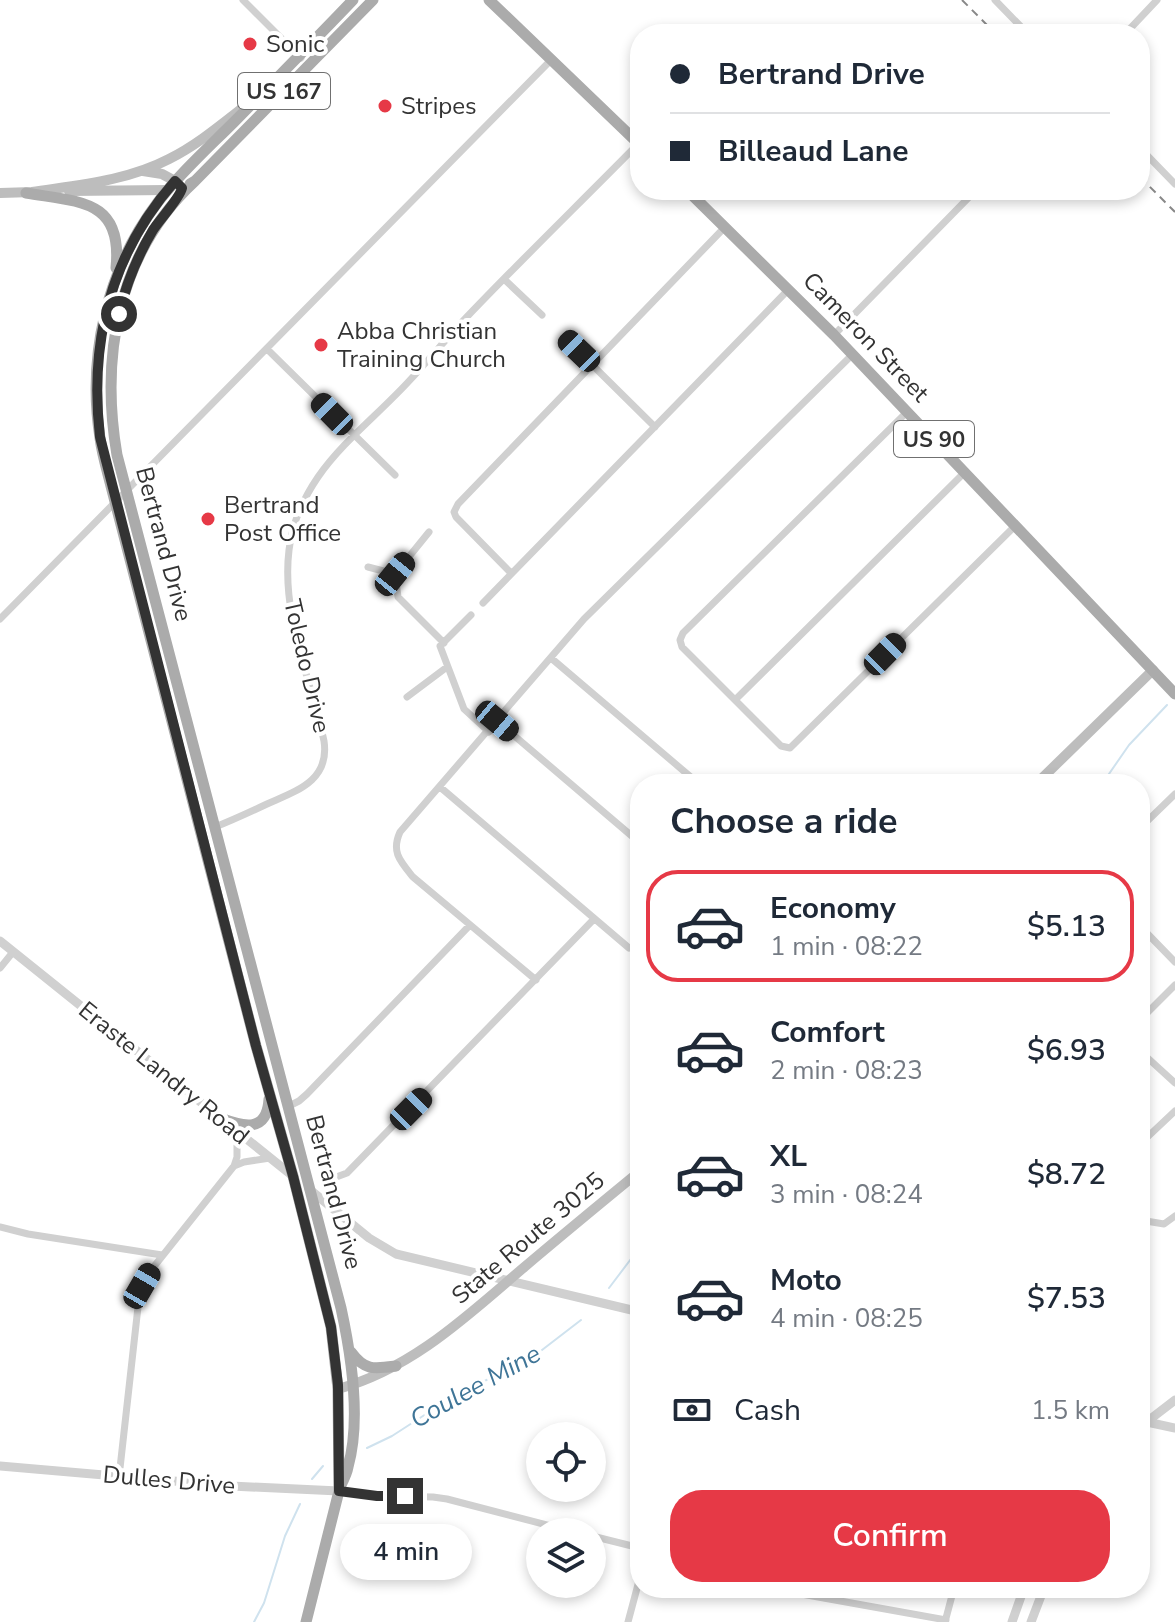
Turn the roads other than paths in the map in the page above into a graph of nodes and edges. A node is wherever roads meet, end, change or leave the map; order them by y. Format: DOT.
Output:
graph roads {
  1 [pos="243,0"];
  2 [pos="353,0"];
  3 [pos="373,0"];
  4 [pos="489,0"];
  5 [pos="995,0"];
  6 [pos="1157,0"];
  7 [pos="1018,24"];
  8 [pos="1134,24"];
  9 [pos="299,56"];
  10 [pos="552,59"];
  11 [pos="309,66"];
  12 [pos="261,95"];
  13 [pos="630,135"];
  14 [pos="630,153"];
  15 [pos="1150,158"];
  16 [pos="141,171"];
  17 [pos="1175,184"];
  18 [pos="176,188"];
  19 [pos="0,193"];
  20 [pos="26,193"];
  21 [pos="697,200"];
  22 [pos="966,200"];
  23 [pos="725,227"];
  24 [pos="505,280"];
  25 [pos="115,283"];
  26 [pos="789,289"];
  27 [pos="542,315"];
  28 [pos="834,335"];
  29 [pos="565,338"];
  30 [pos="267,349"];
  31 [pos="853,354"];
  32 [pos="593,364"];
  33 [pos="908,411"];
  34 [pos="655,427"];
  35 [pos="354,436"];
  36 [pos="965,472"];
  37 [pos="395,475"];
  38 [pos="127,491"];
  39 [pos="116,503"];
  40 [pos="1016,525"];
  41 [pos="429,532"];
  42 [pos="368,567"];
  43 [pos="511,573"];
  44 [pos="395,574"];
  45 [pos="483,603"];
  46 [pos="471,615"];
  47 [pos="0,619"];
  48 [pos="444,643"];
  49 [pos="551,658"];
  50 [pos="447,667"];
  51 [pos="1153,670"];
  52 [pos="1175,694"];
  53 [pos="407,697"];
  54 [pos="735,700"];
  55 [pos="497,721"];
  56 [pos="489,732"];
  57 [pos="687,774"];
  58 [pos="1046,774"];
  59 [pos="440,787"];
  60 [pos="1175,794"];
  61 [pos="1150,818"];
  62 [pos="215,827"];
  63 [pos="630,834"];
  64 [pos="594,919"];
  65 [pos="470,925"];
  66 [pos="242,932"];
  67 [pos="228,933"];
  68 [pos="1150,936"];
  69 [pos="0,941"];
  70 [pos="629,948"];
  71 [pos="13,952"];
  72 [pos="1175,962"];
  73 [pos="0,968"];
  74 [pos="536,980"];
  75 [pos="1175,985"];
  76 [pos="1150,1010"];
  77 [pos="1150,1060"];
  78 [pos="1175,1083"];
  79 [pos="270,1095"];
  80 [pos="289,1106"];
  81 [pos="1175,1111"];
  82 [pos="220,1118"];
  83 [pos="237,1132"];
  84 [pos="1150,1135"];
  85 [pos="270,1158"];
  86 [pos="234,1166"];
  87 [pos="293,1176"];
  88 [pos="331,1179"];
  89 [pos="630,1179"];
  90 [pos="311,1191"];
  91 [pos="1175,1216"];
  92 [pos="1150,1222"];
  93 [pos="0,1227"];
  94 [pos="162,1255"];
  95 [pos="507,1282"];
  96 [pos="630,1310"];
  97 [pos="349,1348"];
  98 [pos="396,1366"];
  99 [pos="353,1385"];
  100 [pos="338,1389"];
  101 [pos="1175,1400"];
  102 [pos="1150,1418"];
  103 [pos="1150,1424"];
  104 [pos="1175,1428"];
  105 [pos="0,1466"];
  106 [pos="119,1477"];
  107 [pos="339,1491"];
  108 [pos="526,1520"];
  109 [pos="606,1540"];
  110 [pos="630,1546"];
  111 [pos="634,1598"];
  112 [pos="822,1598"];
  113 [pos="951,1598"];
  114 [pos="1020,1598"];
  115 [pos="1040,1598"];
  116 [pos="945,1621"];
  117 [pos="306,1622"];
  118 [pos="628,1622"];
  119 [pos="1012,1622"];
  120 [pos="1031,1622"];
  1 -- 9 [label="street"];
  2 -- 9 [label="main road, US 167"];
  3 -- 11 [label="main road, US 167"];
  4 -- 10 [label="main road"];
  5 -- 7 [label="street"];
  6 -- 8 [label="street"];
  9 -- 11 [label="street"];
  9 -- 12 [label="main road, US 167"];
  10 -- 13 [label="main road"];
  10 -- 30 [label="street"];
  11 -- 18 [label="main road, US 167"];
  12 -- 16 [label="main road"];
  12 -- 18 [label="main road, Bertrand Drive / US 167"];
  14 -- 24 [label="street, Toledo Drive"];
  15 -- 17 [label="street"];
  16 -- 18 [label="main road"];
  16 -- 20 [label="main road"];
  18 -- 20 [label="main road"];
  18 -- 25 [label="main road, Bertrand Drive / US 167"];
  18 -- 38 [label="main road, Bertrand Drive / US 167"];
  19 -- 20 [label="main road"];
  20 -- 25 [label="main road"];
  21 -- 23 [label="main road, Cameron Street / US 90"];
  22 -- 28 [label="street"];
  23 -- 26 [label="main road, Cameron Street / US 90"];
  23 -- 32 [label="street"];
  24 -- 27 [label="street"];
  24 -- 35 [label="street, Toledo Drive"];
  25 -- 39 [label="main road, Bertrand Drive / US 167"];
  26 -- 28 [label="main road, Cameron Street / US 90"];
  26 -- 34 [label="street"];
  28 -- 31 [label="main road, Cameron Street / US 90"];
  29 -- 32 [label="street"];
  30 -- 35 [label="street"];
  30 -- 38 [label="street"];
  31 -- 33 [label="main road, Cameron Street / US 90"];
  31 -- 49 [label="street"];
  32 -- 34 [label="street"];
  32 -- 43 [label="street"];
  33 -- 36 [label="main road, Cameron Street / US 90"];
  33 -- 54 [label="street"];
  34 -- 43 [label="street"];
  35 -- 37 [label="street"];
  35 -- 62 [label="street, Toledo Drive"];
  36 -- 40 [label="main road, Cameron Street / US 90"];
  36 -- 54 [label="street"];
  38 -- 39 [label="street"];
  38 -- 62 [label="main road, Bertrand Drive / US 167"];
  39 -- 47 [label="street"];
  39 -- 67 [label="main road, Bertrand Drive / US 167"];
  40 -- 51 [label="main road, Cameron Street / US 90"];
  40 -- 54 [label="street"];
  41 -- 44 [label="street"];
  42 -- 44 [label="street"];
  43 -- 45 [label="street"];
  44 -- 48 [label="street"];
  46 -- 48 [label="street"];
  48 -- 50 [label="street"];
  49 -- 55 [label="street"];
  49 -- 57 [label="street"];
  50 -- 53 [label="street"];
  50 -- 56 [label="street"];
  51 -- 52 [label="main road, Cameron Street / US 90"];
  51 -- 58 [label="main road"];
  55 -- 56 [label="street"];
  55 -- 63 [label="street"];
  56 -- 59 [label="street"];
  59 -- 64 [label="street"];
  59 -- 65 [label="street"];
  60 -- 61 [label="street"];
  62 -- 66 [label="main road, Bertrand Drive / US 167"];
  64 -- 70 [label="street"];
  64 -- 74 [label="street"];
  65 -- 74 [label="street"];
  65 -- 80 [label="street"];
  66 -- 67 [label="street"];
  66 -- 80 [label="main road, Bertrand Drive / US 167"];
  67 -- 79 [label="main road, Bertrand Drive / US 167"];
  68 -- 72 [label="street"];
  69 -- 71 [label="street, Eraste Landry Road"];
  71 -- 73 [label="street"];
  71 -- 82 [label="street, Eraste Landry Road"];
  74 -- 88 [label="street"];
  75 -- 76 [label="street"];
  77 -- 78 [label="street"];
  79 -- 82 [label="main road"];
  79 -- 87 [label="main road, Bertrand Drive / US 167"];
  80 -- 90 [label="main road, Bertrand Drive / US 167"];
  81 -- 84 [label="street"];
  82 -- 83 [label="street, Eraste Landry Road"];
  83 -- 85 [label="street, Eraste Landry Road"];
  83 -- 86 [label="street"];
  85 -- 86 [label="street"];
  85 -- 87 [label="street, Eraste Landry Road"];
  86 -- 94 [label="street"];
  87 -- 90 [label="street, Eraste Landry Road"];
  87 -- 100 [label="main road, Bertrand Drive / US 167"];
  89 -- 95 [label="main road, State Route 3025"];
  90 -- 95 [label="street, Eraste Landry Road"];
  90 -- 97 [label="main road, Bertrand Drive / US 167"];
  91 -- 92 [label="street"];
  93 -- 94 [label="street"];
  94 -- 106 [label="street"];
  95 -- 96 [label="street, Eraste Landry Road"];
  95 -- 98 [label="main road, State Route 3025"];
  97 -- 98 [label="main road"];
  97 -- 99 [label="main road, Bertrand Drive / US 167"];
  98 -- 99 [label="main road, State Route 3025"];
  99 -- 100 [label="main road, State Route 3025"];
  99 -- 107 [label="main road, Bertrand Drive / US 167"];
  100 -- 107 [label="main road, Bertrand Drive / US 167"];
  101 -- 102 [label="street"];
  103 -- 104 [label="street"];
  105 -- 106 [label="street, Dulles Drive"];
  106 -- 107 [label="street, Dulles Drive"];
  107 -- 108 [label="street"];
  107 -- 117 [label="main road, Bertrand Drive / US 167"];
  109 -- 110 [label="street"];
  111 -- 118 [label="street"];
  112 -- 116 [label="street"];
  113 -- 116 [label="street"];
  114 -- 119 [label="street"];
  115 -- 120 [label="street"];
}
